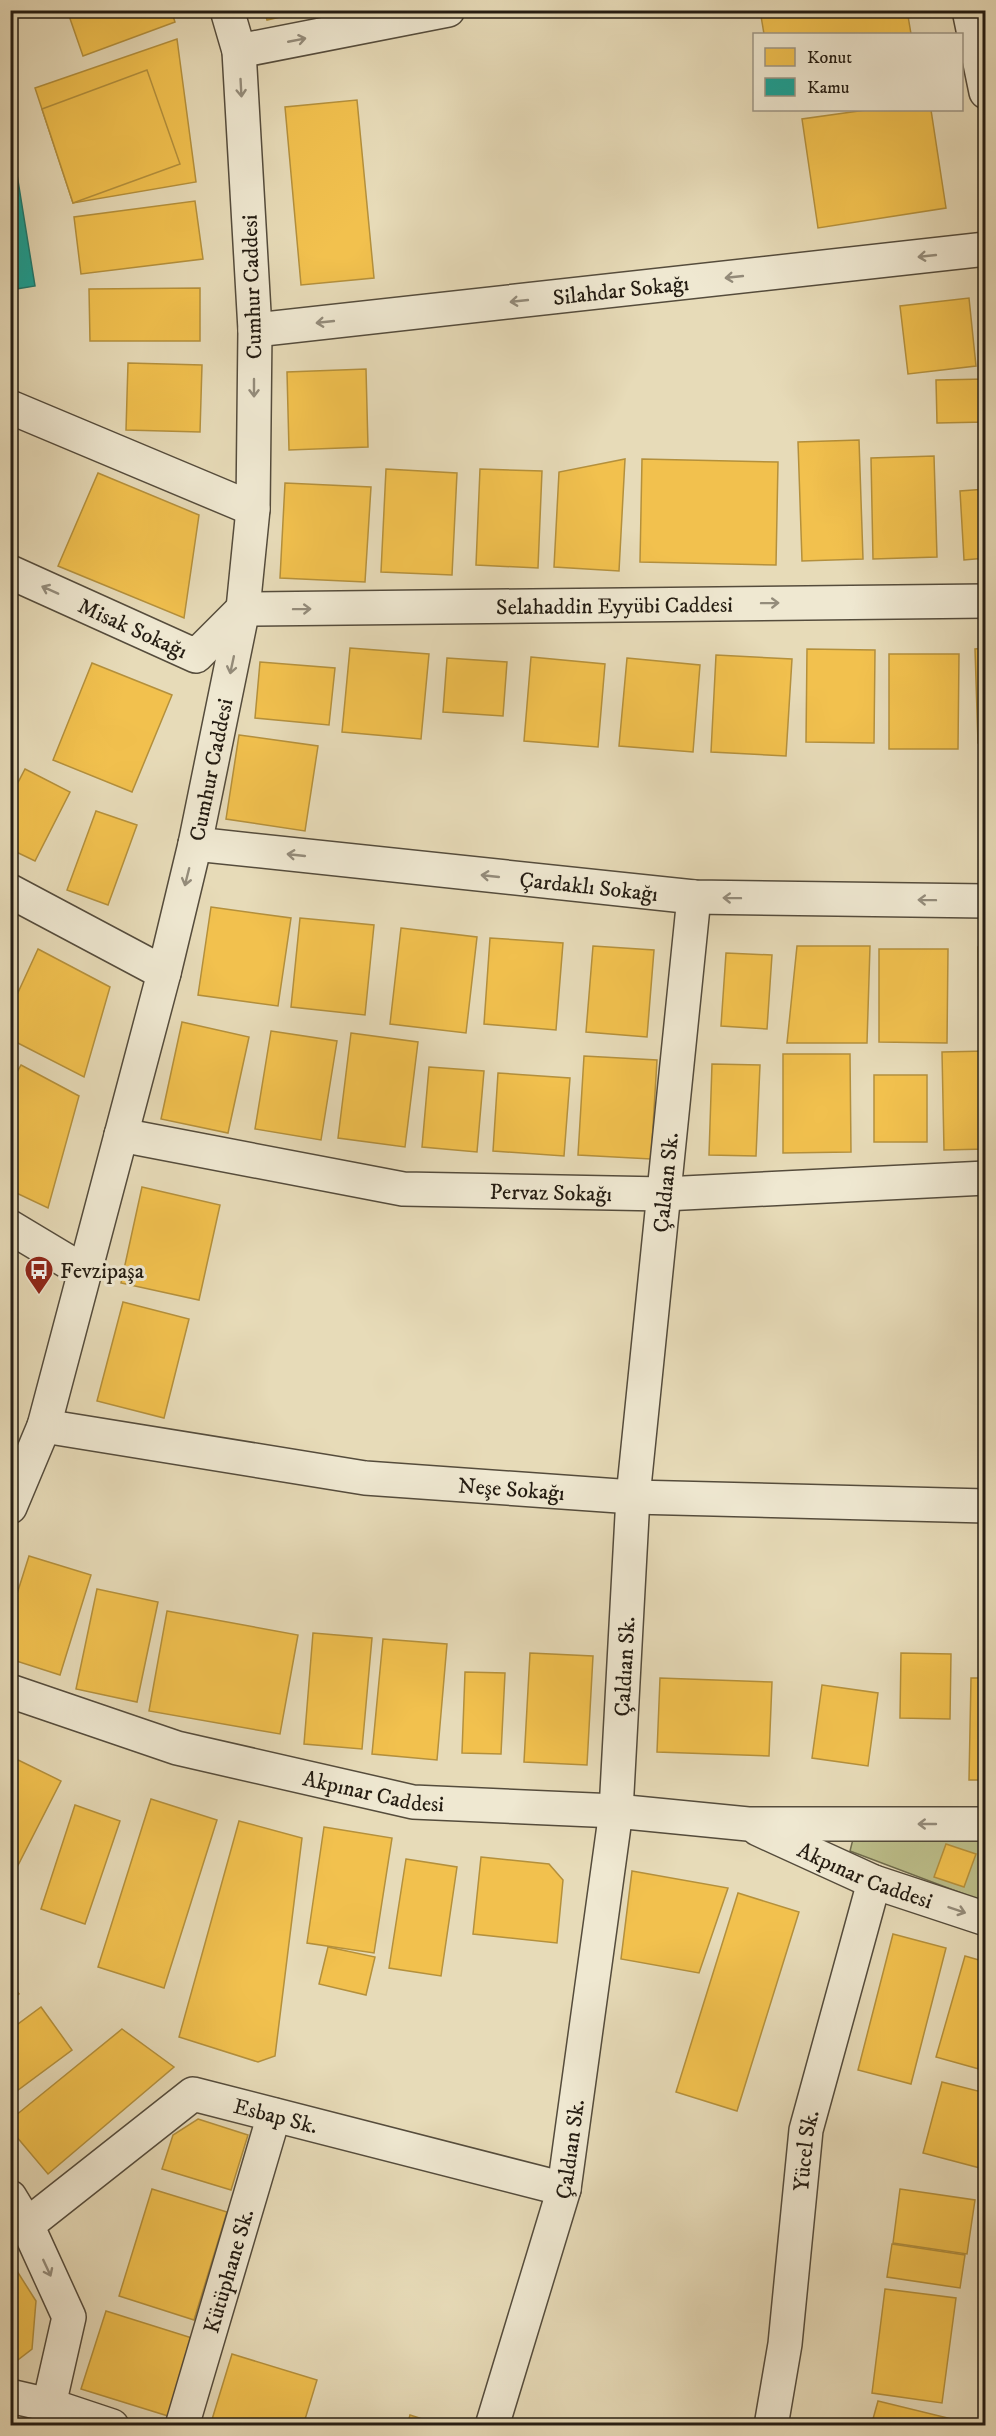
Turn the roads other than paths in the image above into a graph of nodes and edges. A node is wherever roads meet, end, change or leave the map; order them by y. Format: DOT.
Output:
graph roads {
  1 [pos="227,10"];
  2 [pos="448,10"];
  3 [pos="969,10"];
  4 [pos="239,51"];
  5 [pos="982,58"];
  6 [pos="986,92"];
  7 [pos="986,249"];
  8 [pos="255,330"];
  9 [pos="10,407"];
  10 [pos="254,509"];
  11 [pos="10,572"];
  12 [pos="986,601"];
  13 [pos="243,609"];
  14 [pos="195,844"];
  15 [pos="10,891"];
  16 [pos="694,897"];
  17 [pos="986,901"];
  18 [pos="164,973"];
  19 [pos="121,1135"];
  20 [pos="986,1178"];
  21 [pos="664,1194"];
  22 [pos="10,1227"];
  23 [pos="85,1272"];
  24 [pos="44,1426"];
  25 [pos="633,1497"];
  26 [pos="986,1506"];
  27 [pos="10,1507"];
  28 [pos="10,1691"];
  29 [pos="616,1811"];
  30 [pos="748,1824"];
  31 [pos="986,1824"];
  32 [pos="874,1882"];
  33 [pos="986,1919"];
  34 [pos="274,2115"];
  35 [pos="564,2189"];
  36 [pos="10,2197"];
  37 [pos="27,2225"];
  38 [pos="10,2396"];
  39 [pos="49,2405"];
  40 [pos="112,2426"];
  41 [pos="182,2426"];
  42 [pos="492,2426"];
  43 [pos="771,2426"];
  1 -- 4 [label="street, Cumhur Caddesi"];
  4 -- 2 [label="street, one-way"];
  3 -- 5 [label="street"];
  4 -- 8 [label="street, Cumhur Caddesi, one-way"];
  5 -- 6 [label="street"];
  7 -- 8 [label="street, Silahdar Sokağı, one-way"];
  8 -- 10 [label="street, Cumhur Caddesi, one-way"];
  9 -- 10 [label="street"];
  10 -- 13 [label="street, Cumhur Caddesi"];
  13 -- 11 [label="street, Misak Sokağı, one-way"];
  13 -- 12 [label="street, Selahaddin Eyyübi Caddesi, one-way"];
  13 -- 14 [label="street, Cumhur Caddesi, one-way"];
  16 -- 14 [label="street, Çardaklı Sokağı, one-way"];
  14 -- 18 [label="street, Cumhur Caddesi, one-way"];
  15 -- 18 [label="street"];
  17 -- 16 [label="street, Çardaklı Sokağı, one-way"];
  16 -- 21 [label="street, Çaldıan Sk."];
  18 -- 19 [label="street, Cumhur Caddesi"];
  19 -- 21 [label="street, Pervaz Sokağı"];
  19 -- 23 [label="street, Cumhur Caddesi"];
  20 -- 21 [label="street, Pervaz Sokağı"];
  21 -- 25 [label="street, Çaldıan Sk."];
  22 -- 23 [label="street"];
  23 -- 24 [label="street, Cumhur Caddesi"];
  24 -- 25 [label="street, Neşe Sokağı"];
  24 -- 27 [label="street, Cumhur Caddesi"];
  25 -- 26 [label="street, Neşe Sokağı"];
  25 -- 29 [label="street, Çaldıan Sk."];
  28 -- 29 [label="street, Akpınar Caddesi"];
  29 -- 30 [label="street, Akpınar Caddesi"];
  29 -- 35 [label="street, Çaldıan Sk."];
  31 -- 30 [label="street, Akpınar Caddesi, one-way"];
  30 -- 32 [label="street, Akpınar Caddesi"];
  32 -- 33 [label="street, Akpınar Caddesi, one-way"];
  32 -- 43 [label="street, Yücel Sk."];
  34 -- 35 [label="street, Esbap Sk."];
  34 -- 37 [label="street, Esbap Sk."];
  34 -- 41 [label="street, Kütüphane Sk."];
  35 -- 42 [label="street, Çaldıan Sk."];
  36 -- 37 [label="street"];
  37 -- 39 [label="street, one-way"];
  38 -- 39 [label="street"];
  39 -- 40 [label="street"];
}
